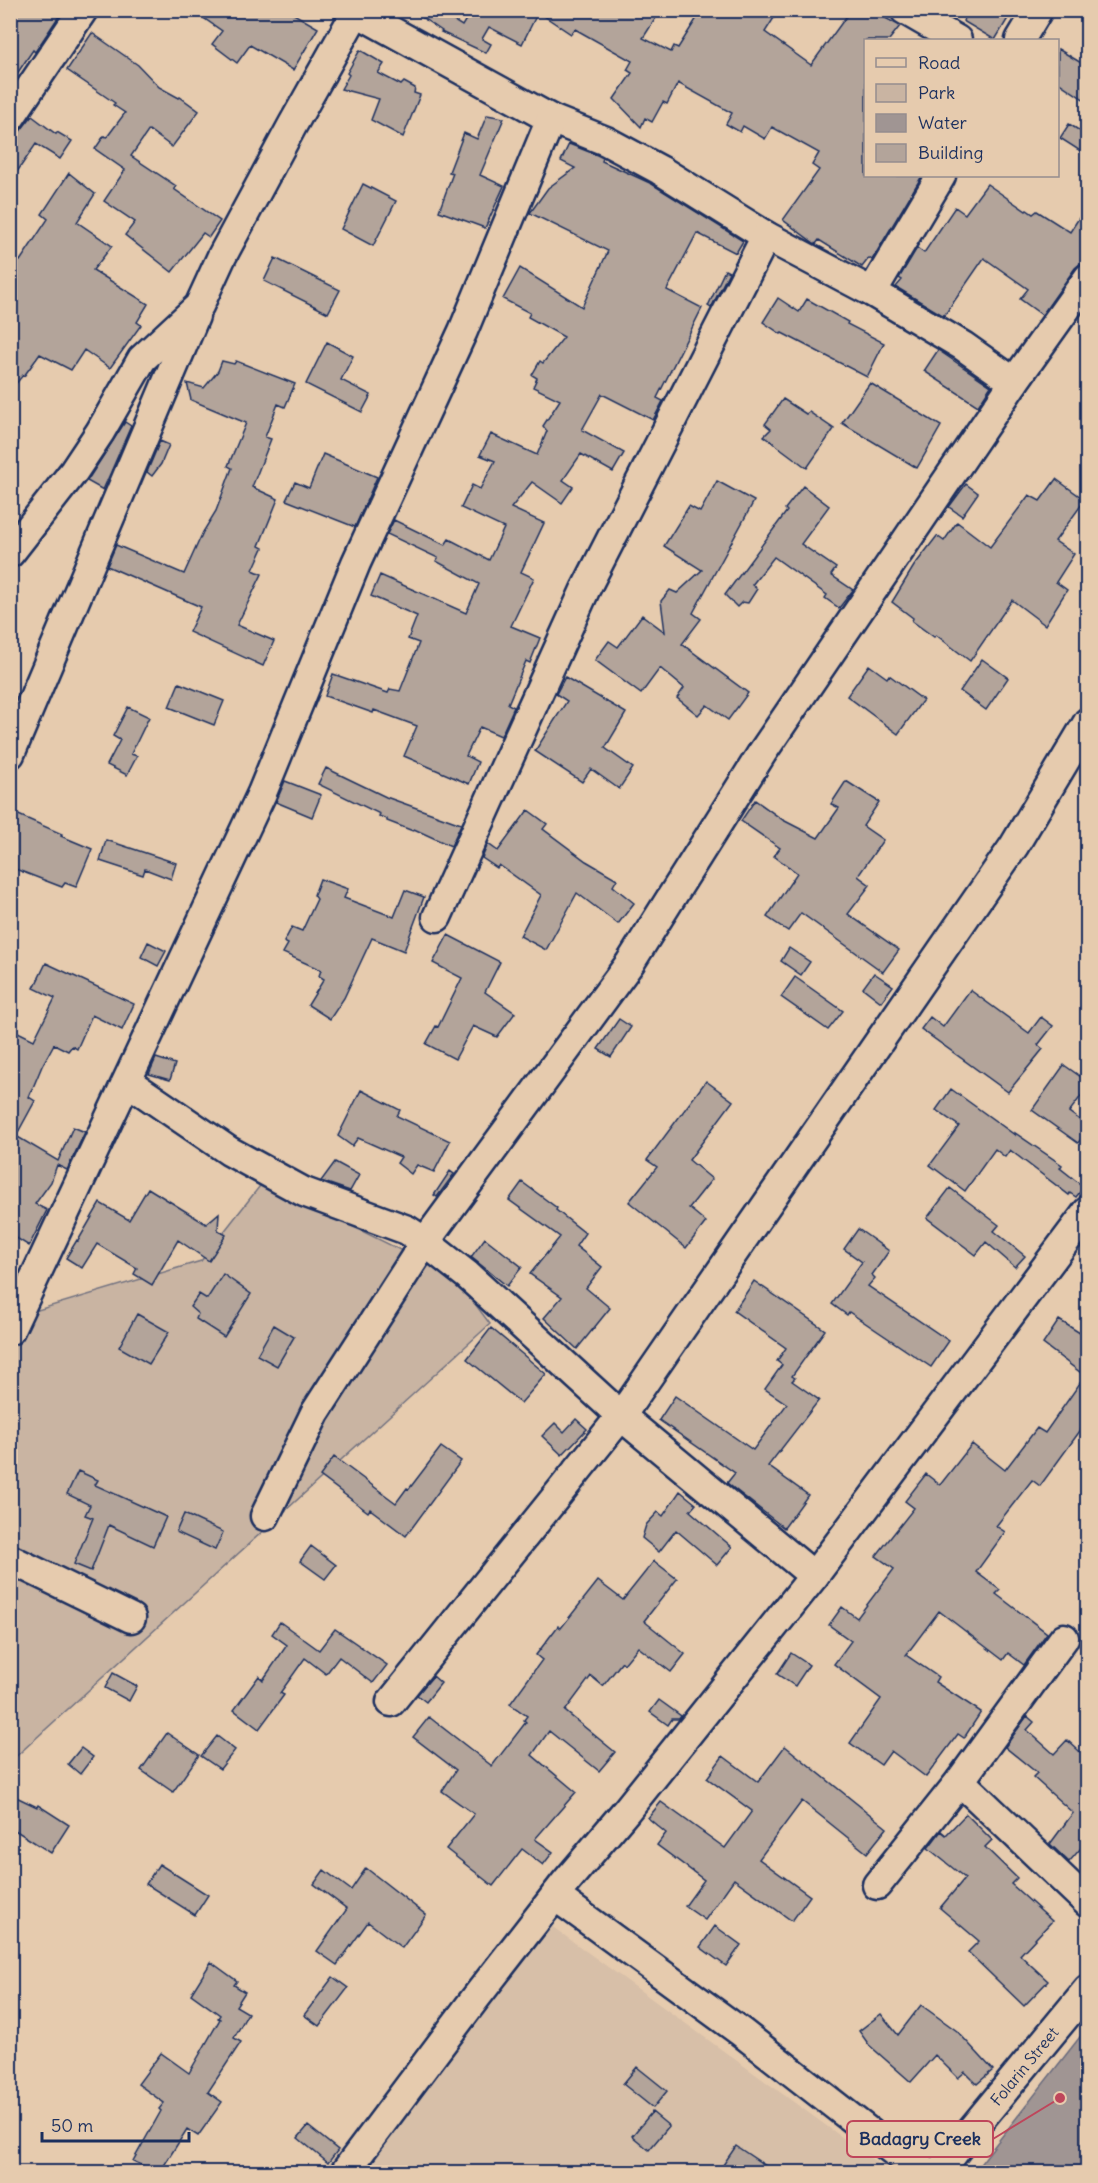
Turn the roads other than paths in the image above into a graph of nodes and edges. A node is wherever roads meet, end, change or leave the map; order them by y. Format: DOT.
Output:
graph roads {
  1 [pos="82,10"];
  2 [pos="905,10"];
  3 [pos="1038,10"];
  4 [pos="355,11"];
  5 [pos="955,39"];
  6 [pos="1021,39"];
  7 [pos="10,118"];
  8 [pos="552,119"];
  9 [pos="940,177"];
  10 [pos="766,236"];
  11 [pos="1088,278"];
  12 [pos="872,292"];
  13 [pos="199,306"];
  14 [pos="1014,382"];
  15 [pos="10,553"];
  16 [pos="1088,722"];
  17 [pos="10,754"];
  18 [pos="437,917"];
  19 [pos="128,1082"];
  20 [pos="1088,1211"];
  21 [pos="425,1242"];
  22 [pos="10,1330"];
  23 [pos="621,1416"];
  24 [pos="265,1516"];
  25 [pos="10,1559"];
  26 [pos="814,1576"];
  27 [pos="131,1618"];
  28 [pos="1064,1638"];
  29 [pos="391,1702"];
  30 [pos="960,1781"];
  31 [pos="877,1885"];
  32 [pos="555,1896"];
  33 [pos="1088,1903"];
  34 [pos="1088,1989"];
  35 [pos="345,2172"];
  36 [pos="928,2172"];
  37 [pos="939,2172"];
  1 -- 7 [label="street"];
  2 -- 5 [label="street"];
  3 -- 6 [label="street"];
  4 -- 8 [label="street"];
  4 -- 13 [label="street"];
  8 -- 10 [label="street"];
  8 -- 19 [label="street"];
  9 -- 12 [label="street"];
  10 -- 12 [label="street"];
  10 -- 18 [label="street"];
  11 -- 14 [label="street"];
  12 -- 14 [label="street"];
  13 -- 15 [label="street"];
  13 -- 17 [label="street"];
  14 -- 21 [label="street"];
  16 -- 23 [label="street"];
  19 -- 21 [label="street"];
  19 -- 22 [label="street"];
  20 -- 26 [label="street"];
  21 -- 23 [label="street"];
  21 -- 24 [label="street"];
  23 -- 26 [label="street"];
  23 -- 29 [label="street"];
  25 -- 27 [label="street"];
  26 -- 32 [label="street"];
  28 -- 30 [label="street"];
  30 -- 31 [label="street"];
  30 -- 33 [label="street"];
  32 -- 35 [label="street"];
  32 -- 36 [label="street"];
  34 -- 37 [label="street, Folarin Street"];
}
